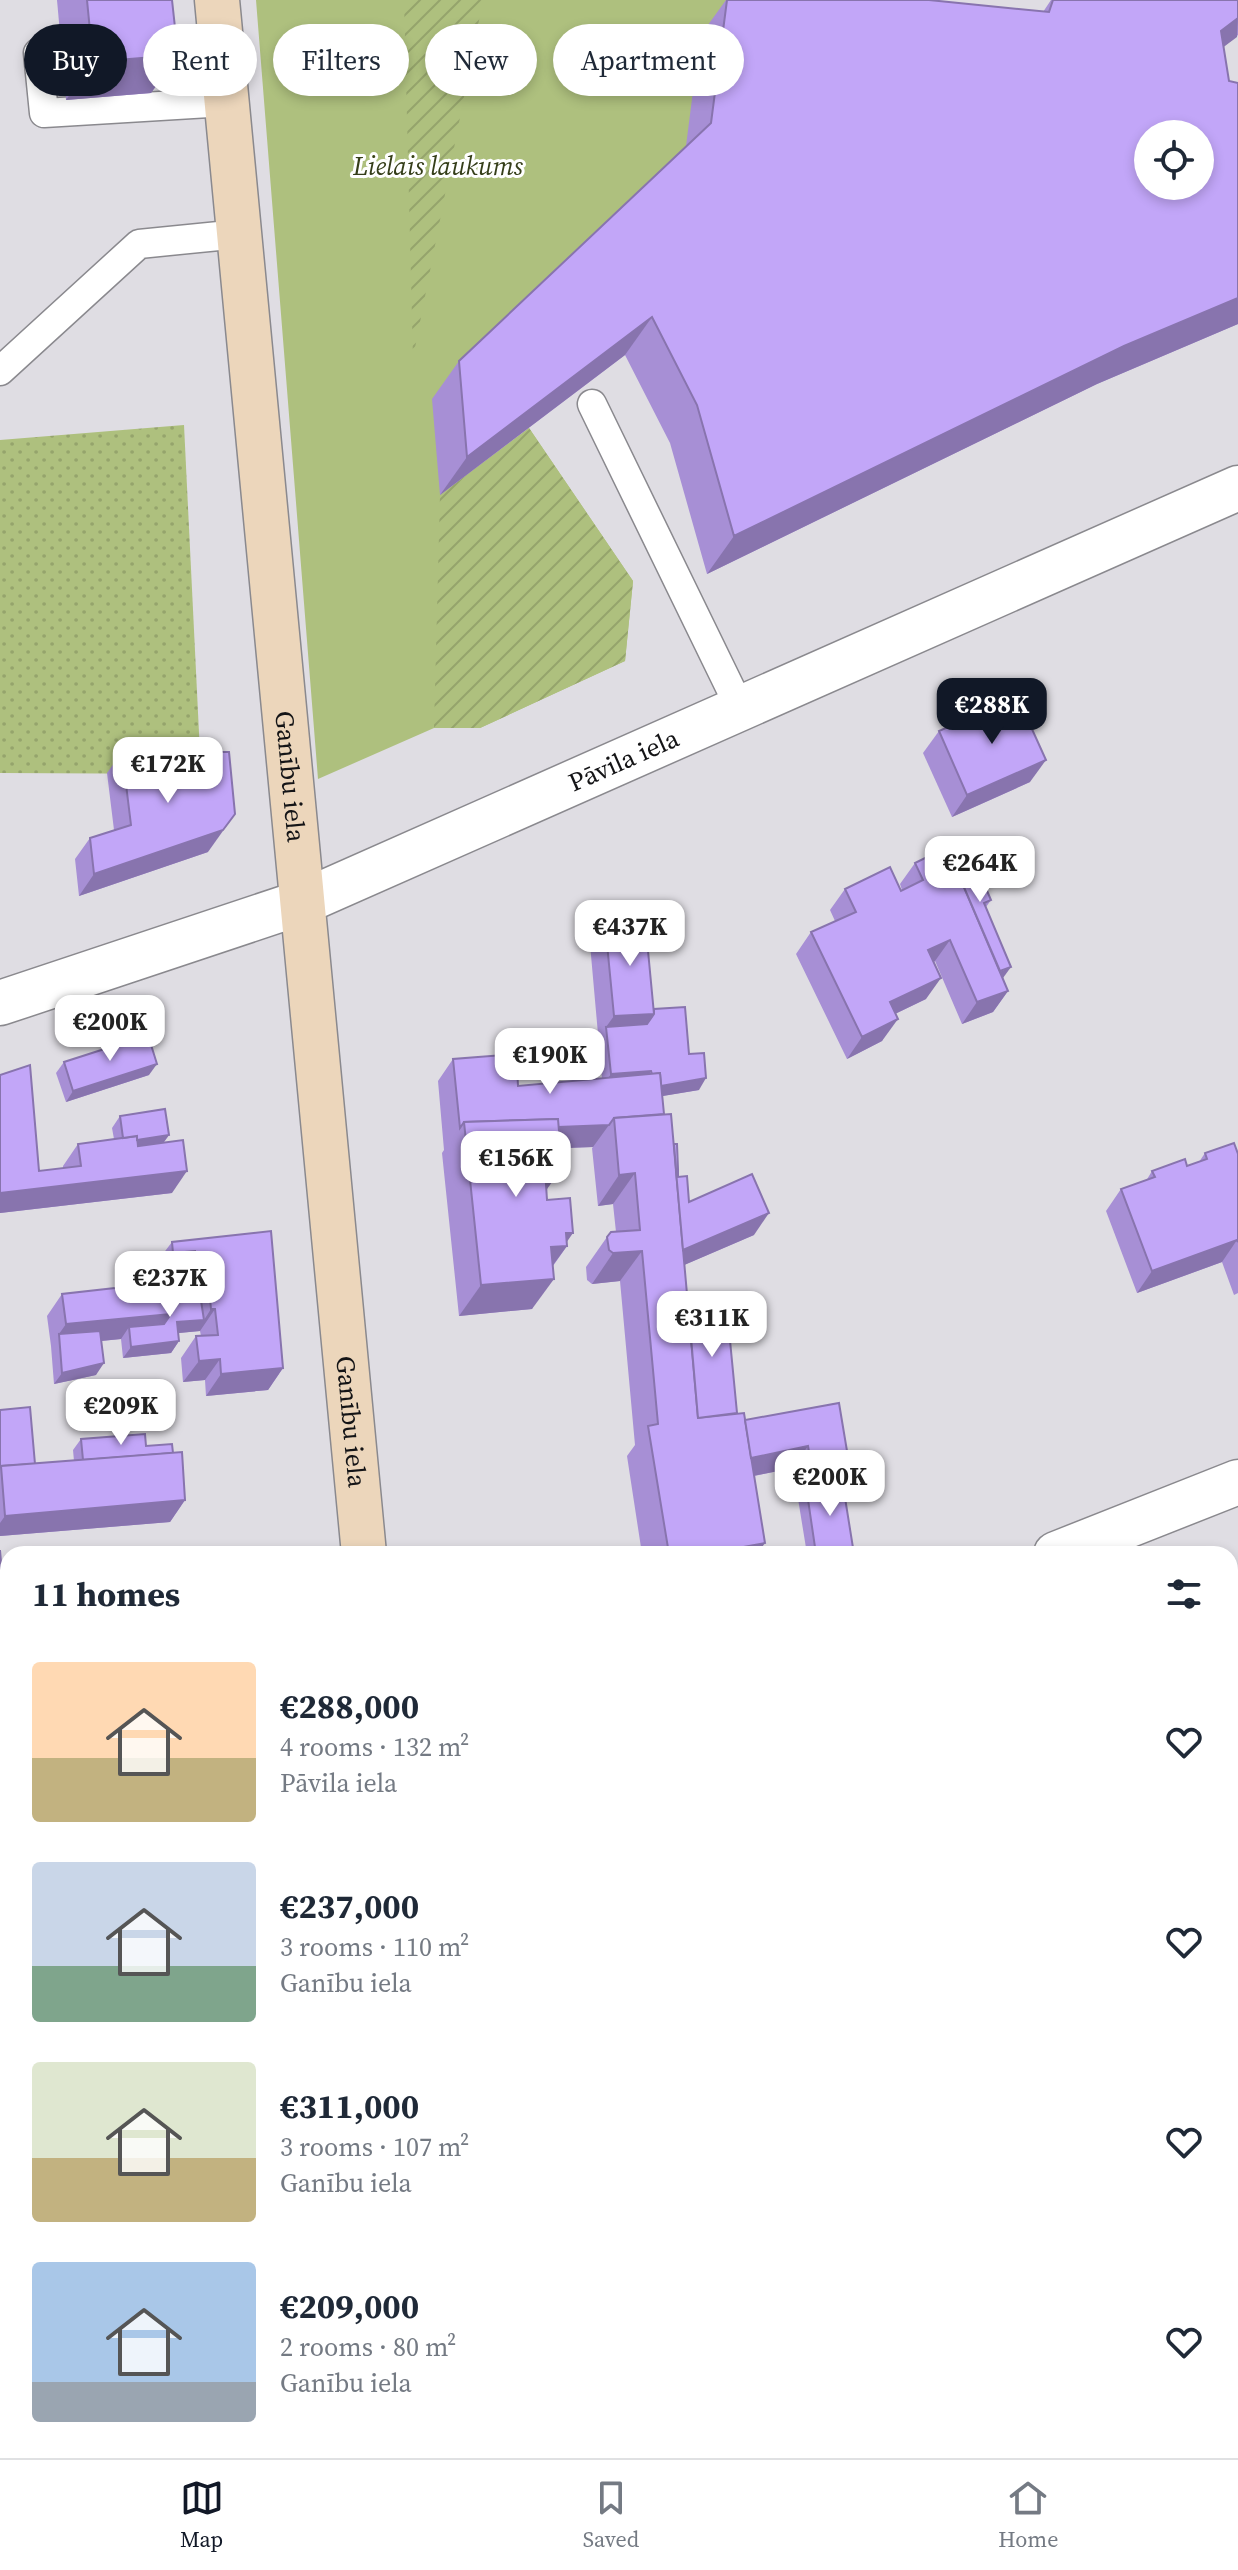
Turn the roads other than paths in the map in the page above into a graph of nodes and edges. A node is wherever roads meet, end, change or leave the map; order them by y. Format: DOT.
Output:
graph roads {
  1 [pos="217,0"];
  2 [pos="42,96"];
  3 [pos="226,102"];
  4 [pos="239,234"];
  5 [pos="0,371"];
  6 [pos="592,404"];
  7 [pos="1238,488"];
  8 [pos="740,708"];
  9 [pos="303,902"];
  10 [pos="0,1003"];
  11 [pos="1238,1482"];
  12 [pos="363,1546"];
  13 [pos="1097,1546"];
  1 -- 3 [label="street, Ganību iela"];
  2 -- 3 [label="lane"];
  3 -- 4 [label="street, Ganību iela"];
  4 -- 5 [label="lane"];
  4 -- 9 [label="street, Ganību iela"];
  6 -- 8 [label="lane"];
  7 -- 8 [label="street, Pāvila iela"];
  8 -- 9 [label="street, Pāvila iela"];
  9 -- 10 [label="street, Pāvila iela"];
  9 -- 12 [label="street, Ganību iela"];
  11 -- 13 [label="street"];
}
